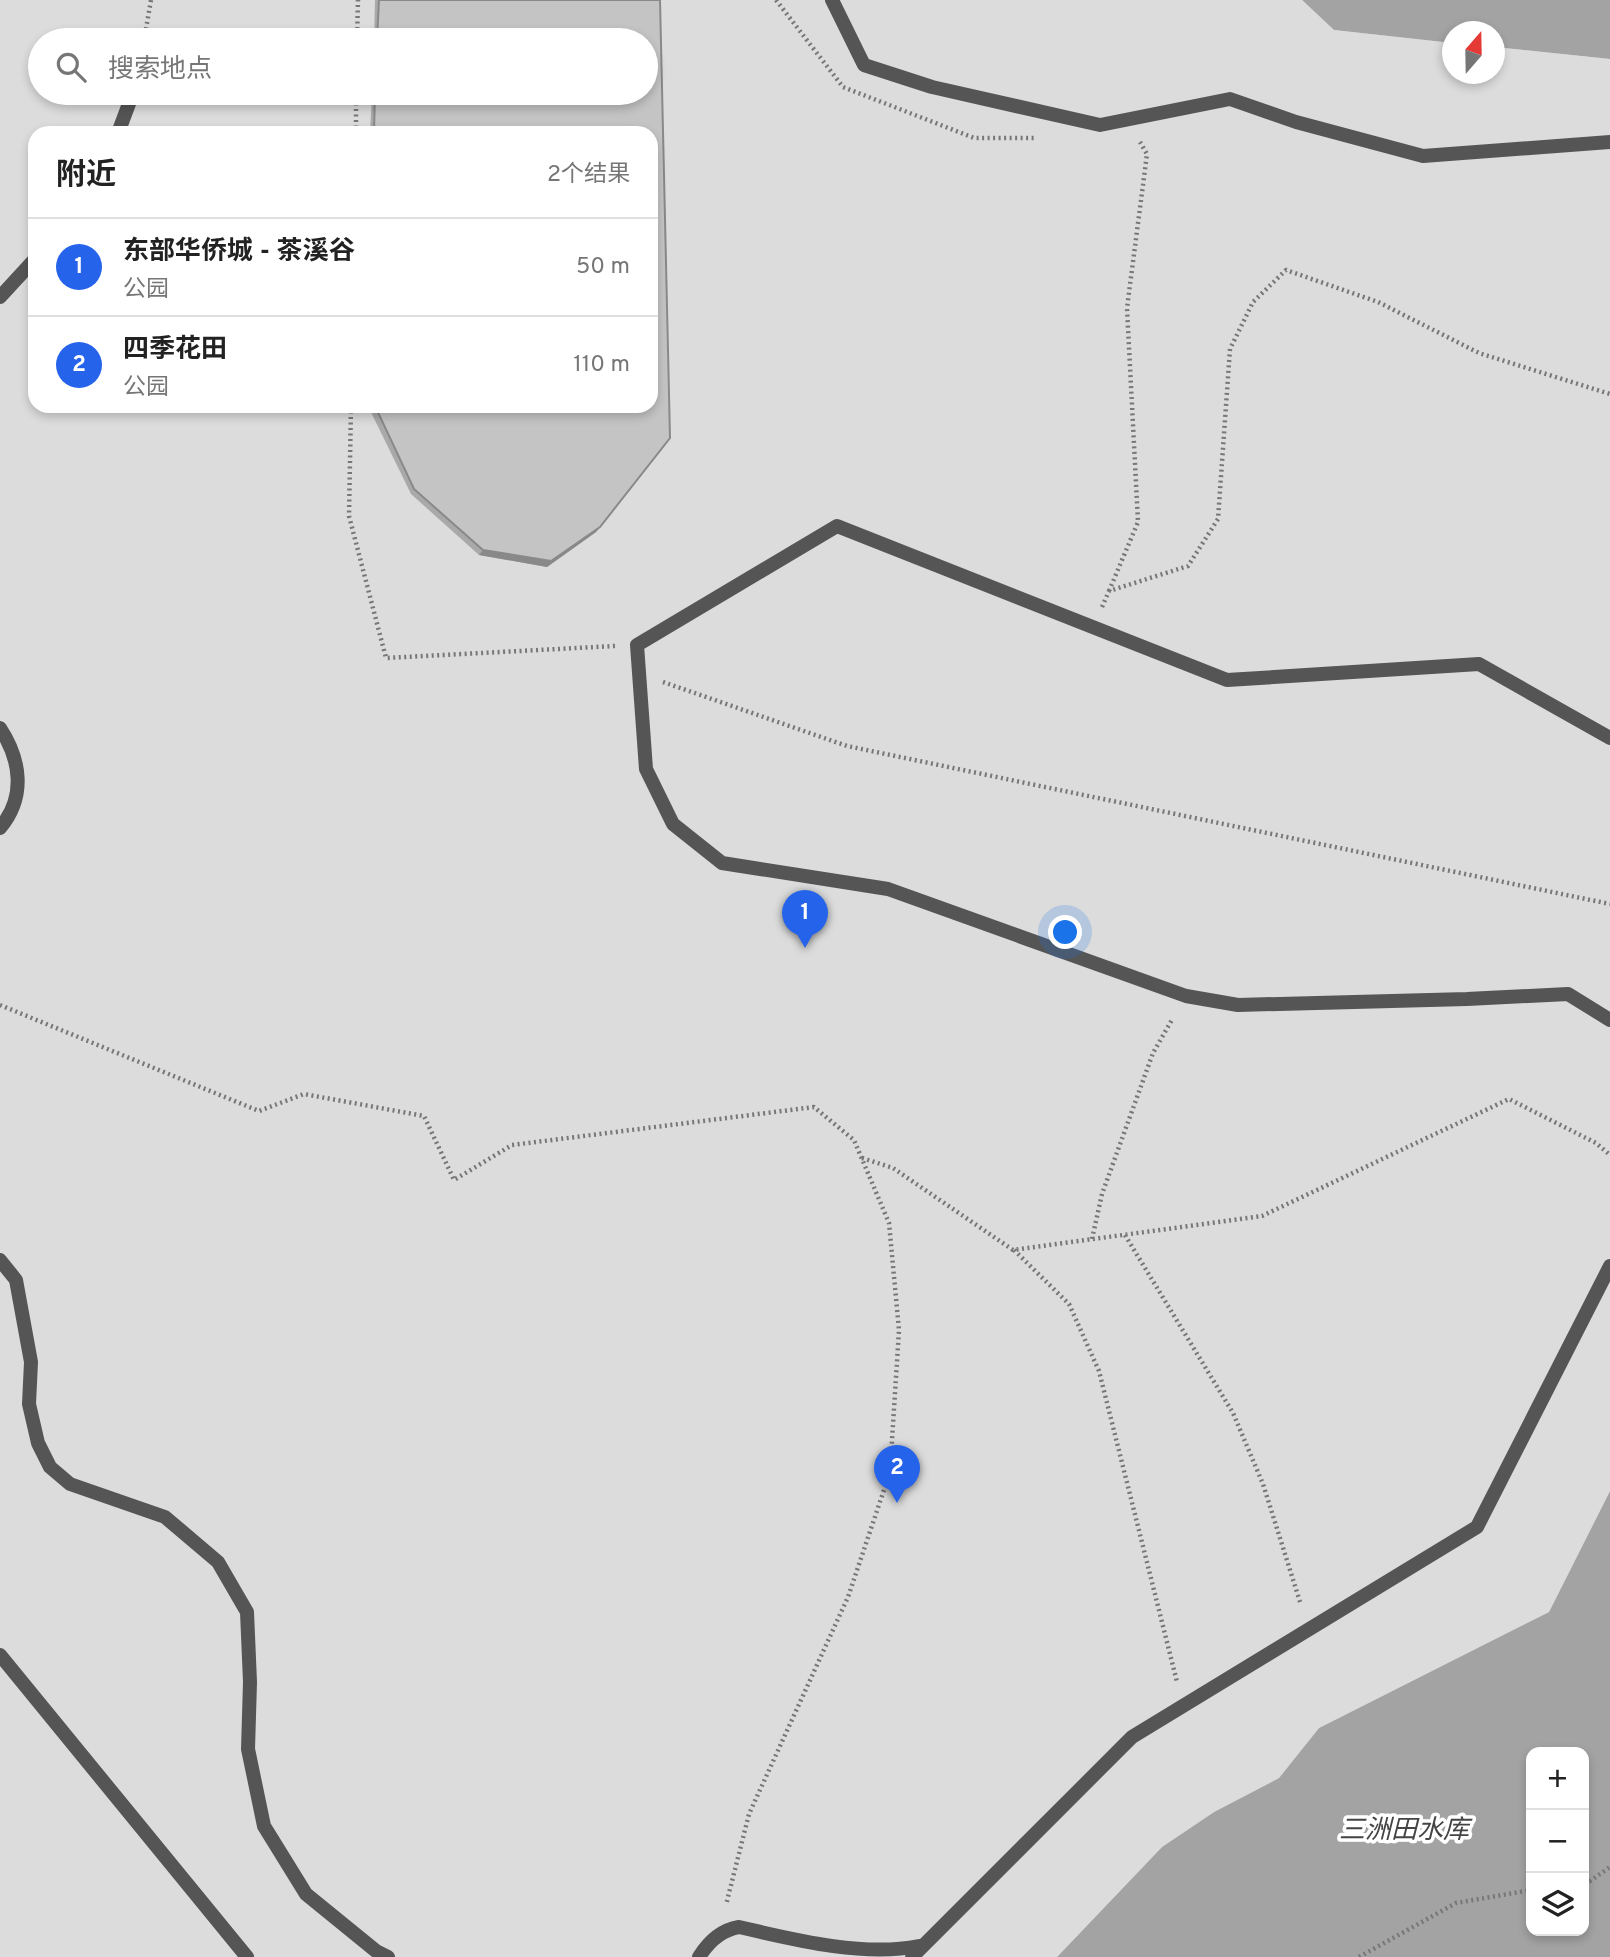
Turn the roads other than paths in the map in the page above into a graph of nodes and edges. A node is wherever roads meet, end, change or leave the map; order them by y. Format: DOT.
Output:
graph roads {
  1 [pos="831,0"];
  2 [pos="128,105"];
  3 [pos="121,126"];
  4 [pos="1610,142"];
  5 [pos="28,267"];
  6 [pos="0,297"];
  7 [pos="0,728"];
  8 [pos="1610,738"];
  9 [pos="0,828"];
  10 [pos="1610,1020"];
  11 [pos="0,1260"];
  12 [pos="1610,1266"];
  13 [pos="0,1655"];
  14 [pos="924,1945"];
  15 [pos="247,1957"];
  16 [pos="388,1957"];
  17 [pos="699,1957"];
  18 [pos="912,1957"];
  1 -- 4 [label="lane"];
  2 -- 3 [label="lane"];
  5 -- 6 [label="lane"];
  7 -- 9 [label="lane"];
  8 -- 10 [label="lane"];
  11 -- 16 [label="lane"];
  12 -- 14 [label="lane"];
  13 -- 15 [label="lane"];
  14 -- 17 [label="lane"];
  14 -- 18 [label="lane"];
}
